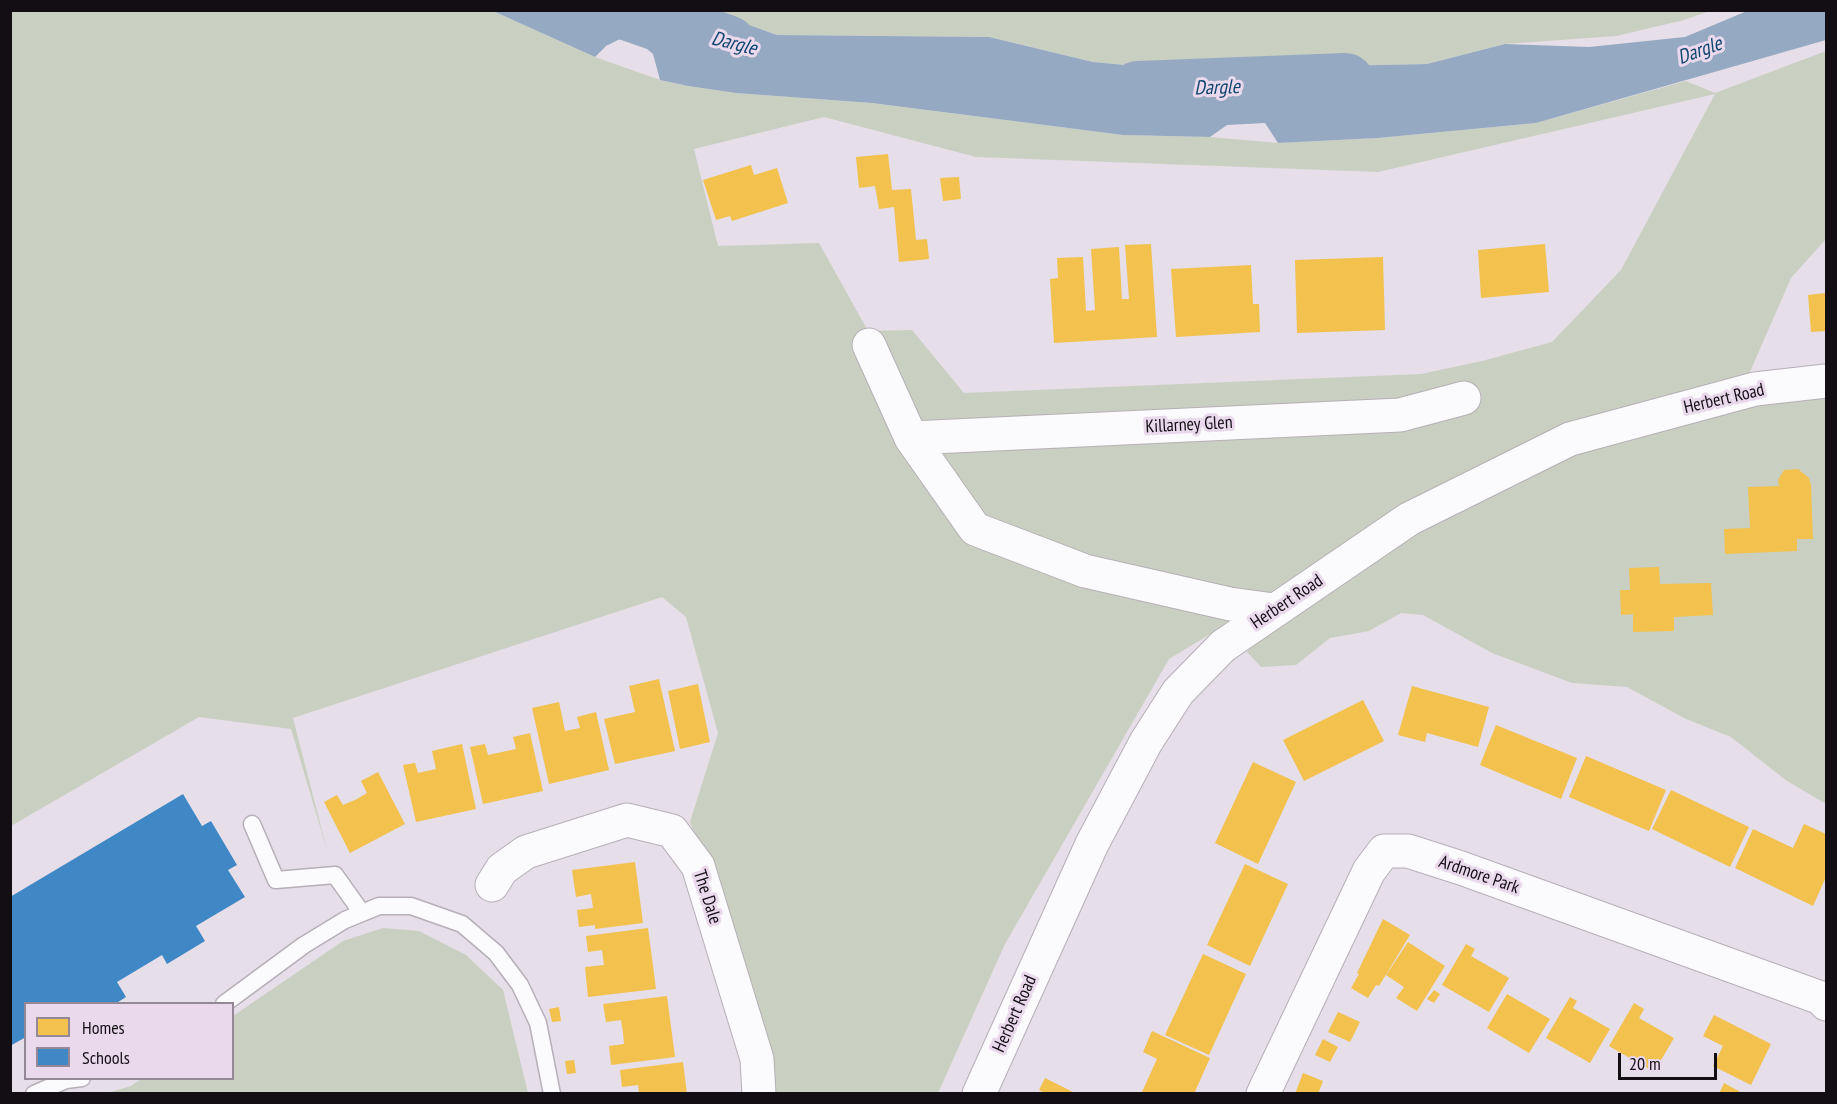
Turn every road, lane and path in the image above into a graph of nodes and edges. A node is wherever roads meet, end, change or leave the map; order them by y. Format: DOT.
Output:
graph roads {
  1 [pos="869,345"];
  2 [pos="1827,381"];
  3 [pos="1464,398"];
  4 [pos="911,438"];
  5 [pos="1274,610"];
  6 [pos="252,824"];
  7 [pos="492,885"];
  8 [pos="362,913"];
  9 [pos="227,1002"];
  10 [pos="1827,1004"];
  11 [pos="66,1080"];
  12 [pos="34,1094"];
  13 [pos="552,1094"];
  14 [pos="759,1094"];
  15 [pos="979,1094"];
  16 [pos="1263,1094"];
  1 -- 4 [label="street"];
  2 -- 5 [label="street, Herbert Road"];
  3 -- 4 [label="street, Killarney Glen"];
  4 -- 5 [label="street"];
  5 -- 15 [label="street, Herbert Road"];
  6 -- 8 [label="lane"];
  7 -- 14 [label="street, The Dale"];
  8 -- 9 [label="lane"];
  8 -- 13 [label="lane"];
  10 -- 16 [label="street, Ardmore Park"];
  11 -- 12 [label="lane"];
}
